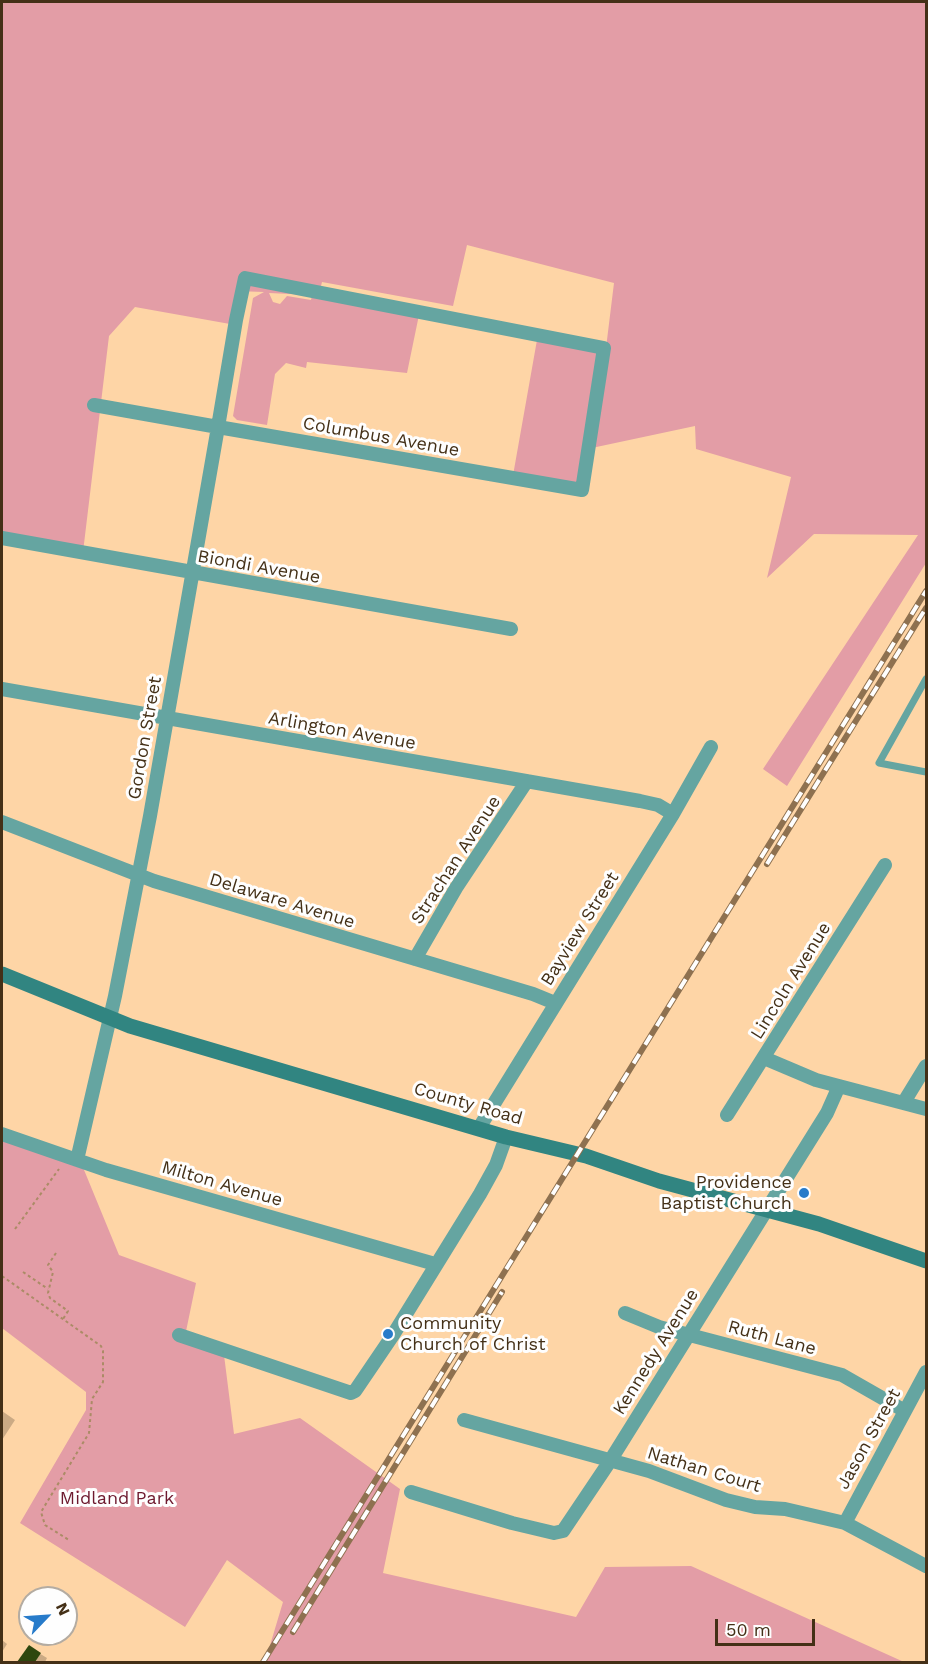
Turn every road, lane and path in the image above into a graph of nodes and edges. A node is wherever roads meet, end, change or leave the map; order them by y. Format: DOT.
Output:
graph roads {
  1 [pos="94,405"];
  2 [pos="595,411"];
  3 [pos="218,427"];
  4 [pos="2,538"];
  5 [pos="192,573"];
  6 [pos="511,629"];
  7 [pos="927,679"];
  8 [pos="2,689"];
  9 [pos="166,718"];
  10 [pos="711,747"];
  11 [pos="927,772"];
  12 [pos="527,781"];
  13 [pos="673,814"];
  14 [pos="2,822"];
  15 [pos="885,865"];
  16 [pos="138,876"];
  17 [pos="415,959"];
  18 [pos="2,974"];
  19 [pos="555,1003"];
  20 [pos="110,1018"];
  21 [pos="764,1058"];
  22 [pos="927,1066"];
  23 [pos="838,1086"];
  24 [pos="904,1102"];
  25 [pos="927,1108"];
  26 [pos="727,1115"];
  27 [pos="479,1128"];
  28 [pos="2,1134"];
  29 [pos="506,1137"];
  30 [pos="77,1160"];
  31 [pos="51,1182"];
  32 [pos="766,1210"];
  33 [pos="15,1229"];
  34 [pos="56,1253"];
  35 [pos="927,1261"];
  36 [pos="435,1264"];
  37 [pos="22,1272"];
  38 [pos="2,1276"];
  39 [pos="48,1288"];
  40 [pos="71,1306"];
  41 [pos="68,1311"];
  42 [pos="625,1313"];
  43 [pos="63,1319"];
  44 [pos="179,1335"];
  45 [pos="688,1335"];
  46 [pos="927,1372"];
  47 [pos="905,1411"];
  48 [pos="464,1420"];
  49 [pos="610,1461"];
  50 [pos="411,1492"];
  51 [pos="845,1523"];
  52 [pos="69,1540"];
  53 [pos="927,1566"];
  1 -- 3 [label="street, Columbus Avenue"];
  2 -- 3 [label="street, Columbus Avenue"];
  2 -- 3 [label="street, Gordon Street"];
  3 -- 5 [label="street, Gordon Street"];
  4 -- 5 [label="street, Biondi Avenue"];
  5 -- 6 [label="street, Biondi Avenue"];
  5 -- 9 [label="street, Gordon Street"];
  7 -- 11 [label="lane"];
  8 -- 9 [label="street, Arlington Avenue"];
  9 -- 12 [label="street, Arlington Avenue"];
  9 -- 16 [label="street, Gordon Street"];
  10 -- 13 [label="street, Bayview Street"];
  12 -- 13 [label="street, Arlington Avenue"];
  12 -- 17 [label="street, Strachan Avenue"];
  13 -- 19 [label="street, Bayview Street"];
  14 -- 16 [label="street, Delaware Avenue"];
  15 -- 21 [label="street, Lincoln Avenue"];
  16 -- 17 [label="street, Delaware Avenue"];
  16 -- 20 [label="street, Gordon Street"];
  17 -- 19 [label="street, Delaware Avenue"];
  18 -- 20 [label="street, County Road"];
  19 -- 27 [label="street, Bayview Street"];
  20 -- 27 [label="street, County Road"];
  20 -- 30 [label="street, Gordon Street"];
  21 -- 23 [label="street"];
  21 -- 26 [label="street, Lincoln Avenue"];
  22 -- 24 [label="street"];
  23 -- 24 [label="street"];
  23 -- 32 [label="street, Kennedy Avenue"];
  24 -- 25 [label="street"];
  27 -- 29 [label="street, County Road"];
  28 -- 30 [label="street, Milton Avenue"];
  29 -- 32 [label="street, County Road"];
  29 -- 36 [label="street"];
  30 -- 36 [label="street, Milton Avenue"];
  31 -- 33 [label="path"];
  32 -- 35 [label="street, County Road"];
  32 -- 45 [label="street, Kennedy Avenue"];
  34 -- 39 [label="path"];
  36 -- 44 [label="street"];
  37 -- 39 [label="path"];
  38 -- 43 [label="path"];
  39 -- 41 [label="path"];
  40 -- 41 [label="path"];
  41 -- 43 [label="path"];
  42 -- 45 [label="street, Ruth Lane"];
  43 -- 52 [label="path"];
  45 -- 47 [label="street, Ruth Lane"];
  45 -- 49 [label="street, Kennedy Avenue"];
  46 -- 47 [label="street, Jason Street"];
  47 -- 51 [label="street, Jason Street"];
  48 -- 49 [label="street, Nathan Court"];
  49 -- 50 [label="street, Kennedy Avenue"];
  49 -- 51 [label="street, Nathan Court"];
  51 -- 53 [label="street, Nathan Court"];
}
